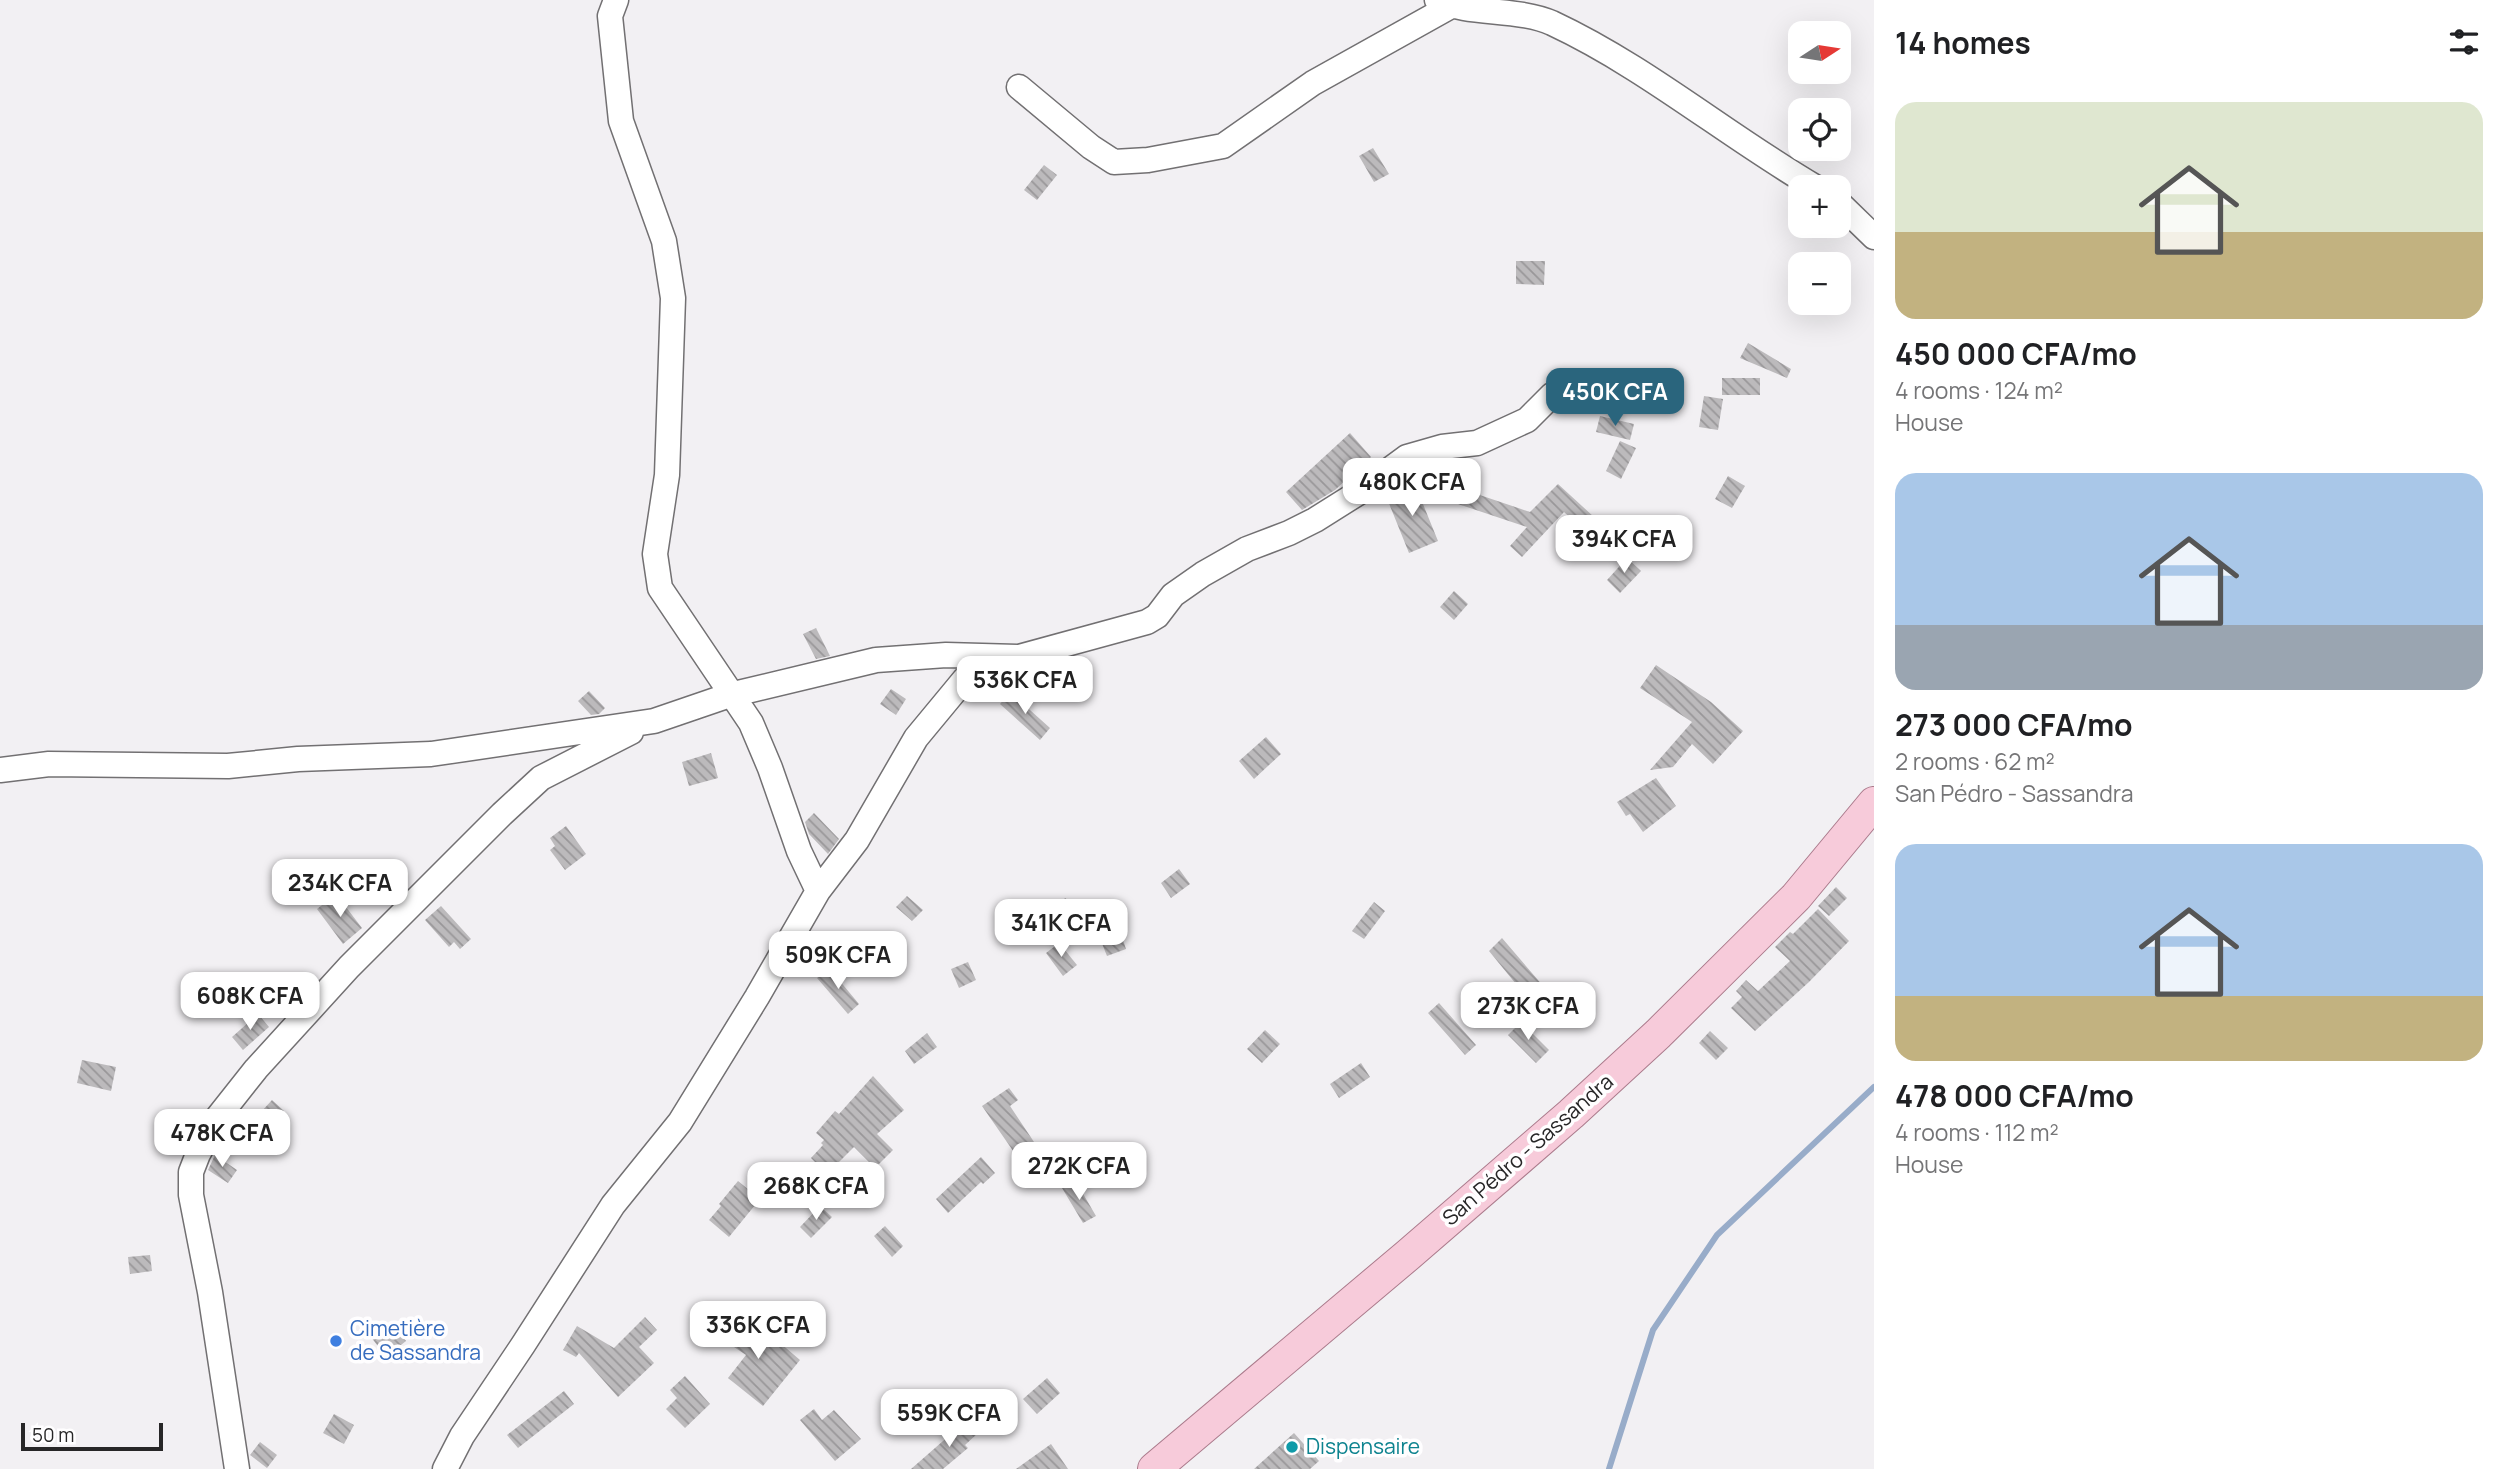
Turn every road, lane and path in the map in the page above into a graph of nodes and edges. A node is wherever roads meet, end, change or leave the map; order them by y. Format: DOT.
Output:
graph roads {
  1 [pos="616,0"];
  2 [pos="1444,3"];
  3 [pos="1019,87"];
  4 [pos="1795,175"];
  5 [pos="1851,215"];
  6 [pos="1874,237"];
  7 [pos="1552,396"];
  8 [pos="988,657"];
  9 [pos="730,695"];
  10 [pos="654,722"];
  11 [pos="0,770"];
  12 [pos="1874,803"];
  13 [pos="818,891"];
  14 [pos="237,1469"];
  15 [pos="445,1469"];
  16 [pos="1154,1469"];
  1 -- 9 [label="street"];
  2 -- 3 [label="street"];
  2 -- 4 [label="street"];
  5 -- 6 [label="street"];
  7 -- 8 [label="street"];
  8 -- 9 [label="street"];
  8 -- 13 [label="street"];
  9 -- 10 [label="street"];
  9 -- 13 [label="street"];
  10 -- 11 [label="street"];
  10 -- 14 [label="street"];
  12 -- 16 [label="main road, San Pédro - Sassandra"];
  13 -- 15 [label="street"];
}
